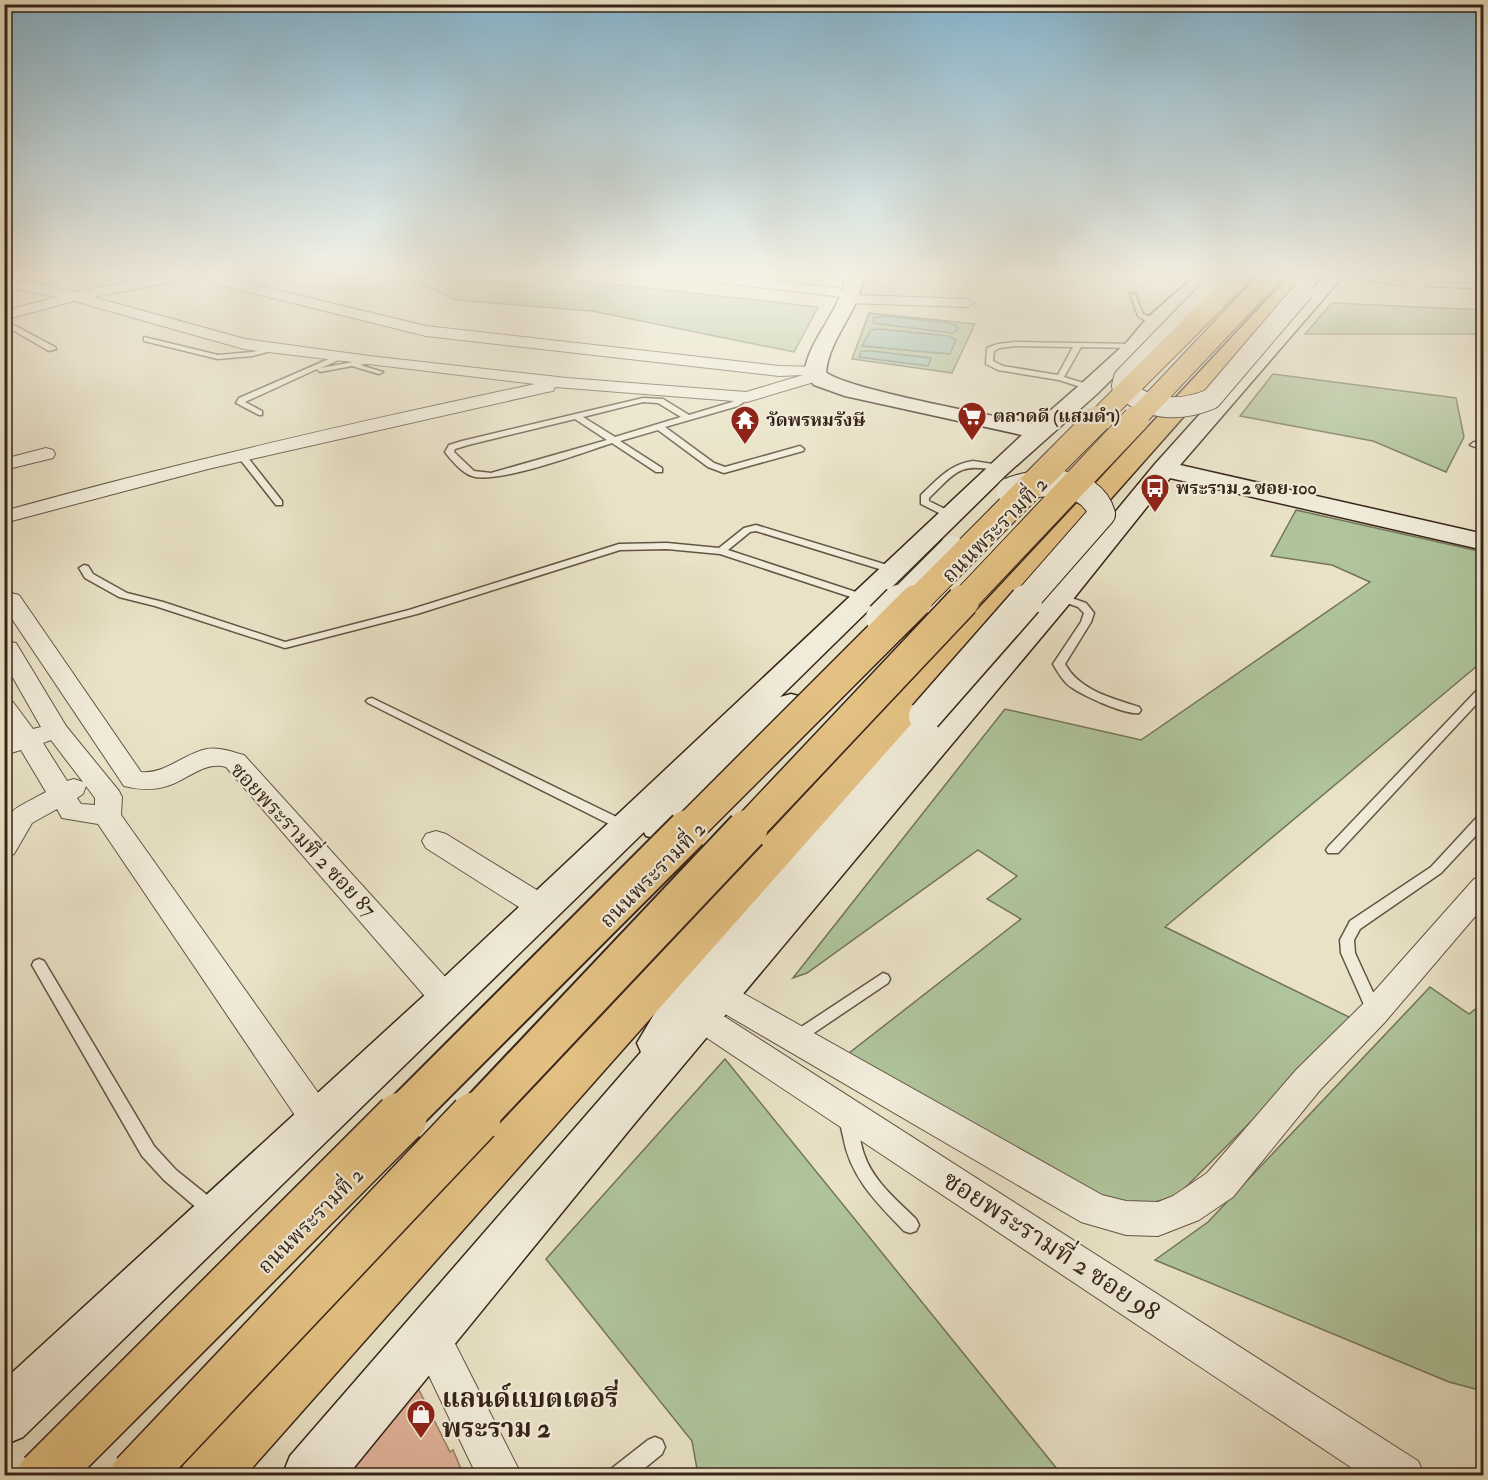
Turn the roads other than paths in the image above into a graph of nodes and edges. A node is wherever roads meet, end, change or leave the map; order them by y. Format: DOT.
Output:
graph roads {
  1 [pos="43,344"];
  2 [pos="167,344"];
  3 [pos="244,344"];
  4 [pos="541,344"];
  5 [pos="824,344"];
  6 [pos="1118,344"];
  7 [pos="1120,344"];
  8 [pos="1159,344"];
  9 [pos="1161,344"];
  10 [pos="1162,344"];
  11 [pos="1235,344"];
  12 [pos="1239,344"];
  13 [pos="1250,344"];
  14 [pos="1274,344"];
  15 [pos="1134,346"];
  16 [pos="1077,347"];
  17 [pos="52,349"];
  18 [pos="275,349"];
  19 [pos="343,361"];
  20 [pos="304,372"];
  21 [pos="817,373"];
  22 [pos="1060,378"];
  23 [pos="567,383"];
  24 [pos="1090,388"];
  25 [pos="747,397"];
  26 [pos="259,413"];
  27 [pos="576,416"];
  28 [pos="688,418"];
  29 [pos="658,426"];
  30 [pos="1038,432"];
  31 [pos="614,440"];
  32 [pos="1473,445"];
  33 [pos="1484,448"];
  34 [pos="800,449"];
  35 [pos="46,454"];
  36 [pos="242,456"];
  37 [pos="4,465"];
  38 [pos="1164,469"];
  39 [pos="659,470"];
  40 [pos="279,503"];
  41 [pos="4,517"];
  42 [pos="1484,542"];
  43 [pos="721,551"];
  44 [pos="84,568"];
  45 [pos="893,570"];
  46 [pos="1060,597"];
  47 [pos="864,598"];
  48 [pos="11,600"];
  49 [pos="6,648"];
  50 [pos="1484,689"];
  51 [pos="372,700"];
  52 [pos="4,707"];
  53 [pos="1135,710"];
  54 [pos="56,730"];
  55 [pos="16,744"];
  56 [pos="94,780"];
  57 [pos="60,795"];
  58 [pos="107,816"];
  59 [pos="1484,818"];
  60 [pos="626,828"];
  61 [pos="436,841"];
  62 [pos="4,847"];
  63 [pos="1333,850"];
  64 [pos="1484,886"];
  65 [pos="543,908"];
  66 [pos="39,965"];
  67 [pos="883,979"];
  68 [pos="451,996"];
  69 [pos="709,1006"];
  70 [pos="1374,1013"];
  71 [pos="794,1039"];
  72 [pos="619,1109"];
  73 [pos="848,1114"];
  74 [pos="319,1122"];
  75 [pos="218,1216"];
  76 [pos="910,1225"];
  77 [pos="429,1334"];
  78 [pos="4,1418"];
  79 [pos="655,1447"];
  80 [pos="43,1476"];
  81 [pos="59,1476"];
  82 [pos="136,1476"];
  83 [pos="207,1476"];
  84 [pos="310,1476"];
  85 [pos="500,1476"];
  86 [pos="618,1476"];
  87 [pos="1403,1476"];
  1 -- 17 [label="lane"];
  2 -- 18 [label="lane"];
  3 -- 18 [label="street"];
  4 -- 21 [label="street"];
  5 -- 21 [label="main road"];
  6 -- 16 [label="lane"];
  7 -- 15 [label="lane"];
  8 -- 13 [label="main road, bridge"];
  9 -- 80 [label="highway, bridge"];
  10 -- 81 [label="highway, ถนนพระรามที่ 2"];
  11 -- 82 [label="highway, bridge"];
  12 -- 83 [label="highway"];
  14 -- 38 [label="main road"];
  15 -- 24 [label="main road, ถนนพระรามที่ 2"];
  16 -- 22 [label="lane"];
  16 -- 22 [label="lane"];
  18 -- 19 [label="street"];
  19 -- 20 [label="lane"];
  19 -- 20 [label="lane"];
  19 -- 23 [label="street"];
  20 -- 26 [label="lane"];
  21 -- 25 [label="street"];
  21 -- 30 [label="main road"];
  22 -- 24 [label="lane"];
  23 -- 25 [label="street"];
  23 -- 36 [label="street"];
  24 -- 30 [label="main road, ถนนพระรามที่ 2"];
  25 -- 28 [label="lane"];
  27 -- 28 [label="lane"];
  27 -- 31 [label="lane"];
  27 -- 31 [label="lane"];
  28 -- 29 [label="lane"];
  29 -- 31 [label="lane"];
  29 -- 34 [label="lane"];
  30 -- 45 [label="main road, ถนนพระรามที่ 2"];
  31 -- 39 [label="lane"];
  32 -- 33 [label="lane"];
  35 -- 37 [label="street"];
  36 -- 40 [label="lane"];
  36 -- 41 [label="street"];
  38 -- 42 [label="main road"];
  38 -- 46 [label="main road"];
  43 -- 44 [label="lane"];
  43 -- 45 [label="lane"];
  43 -- 47 [label="lane"];
  45 -- 47 [label="main road, ถนนพระรามที่ 2"];
  46 -- 53 [label="lane"];
  46 -- 69 [label="main road"];
  47 -- 60 [label="main road, ถนนพระรามที่ 2"];
  48 -- 68 [label="street, ซอยพระรามที่ 2 ซอย 87"];
  49 -- 54 [label="street"];
  50 -- 63 [label="lane"];
  51 -- 60 [label="lane"];
  52 -- 55 [label="street"];
  54 -- 55 [label="street"];
  54 -- 56 [label="street"];
  55 -- 57 [label="street"];
  56 -- 57 [label="street"];
  56 -- 58 [label="street"];
  57 -- 58 [label="street"];
  57 -- 62 [label="street"];
  58 -- 74 [label="street"];
  59 -- 70 [label="lane"];
  60 -- 65 [label="main road, ถนนพระรามที่ 2"];
  61 -- 65 [label="street"];
  64 -- 70 [label="street"];
  65 -- 68 [label="main road, ถนนพระรามที่ 2"];
  66 -- 75 [label="lane"];
  67 -- 71 [label="lane"];
  68 -- 72 [label="main road, bridge"];
  68 -- 74 [label="main road, ถนนพระรามที่ 2"];
  69 -- 71 [label="street"];
  69 -- 72 [label="main road"];
  69 -- 73 [label="street, ซอยพระรามที่ 2 ซอย 98"];
  70 -- 71 [label="street"];
  72 -- 77 [label="main road"];
  73 -- 76 [label="lane"];
  73 -- 87 [label="street, ซอยพระรามที่ 2 ซอย 98"];
  74 -- 75 [label="main road, ถนนพระรามที่ 2"];
  75 -- 78 [label="main road, ถนนพระรามที่ 2"];
  77 -- 84 [label="main road"];
  77 -- 85 [label="street"];
  79 -- 86 [label="lane"];
}
